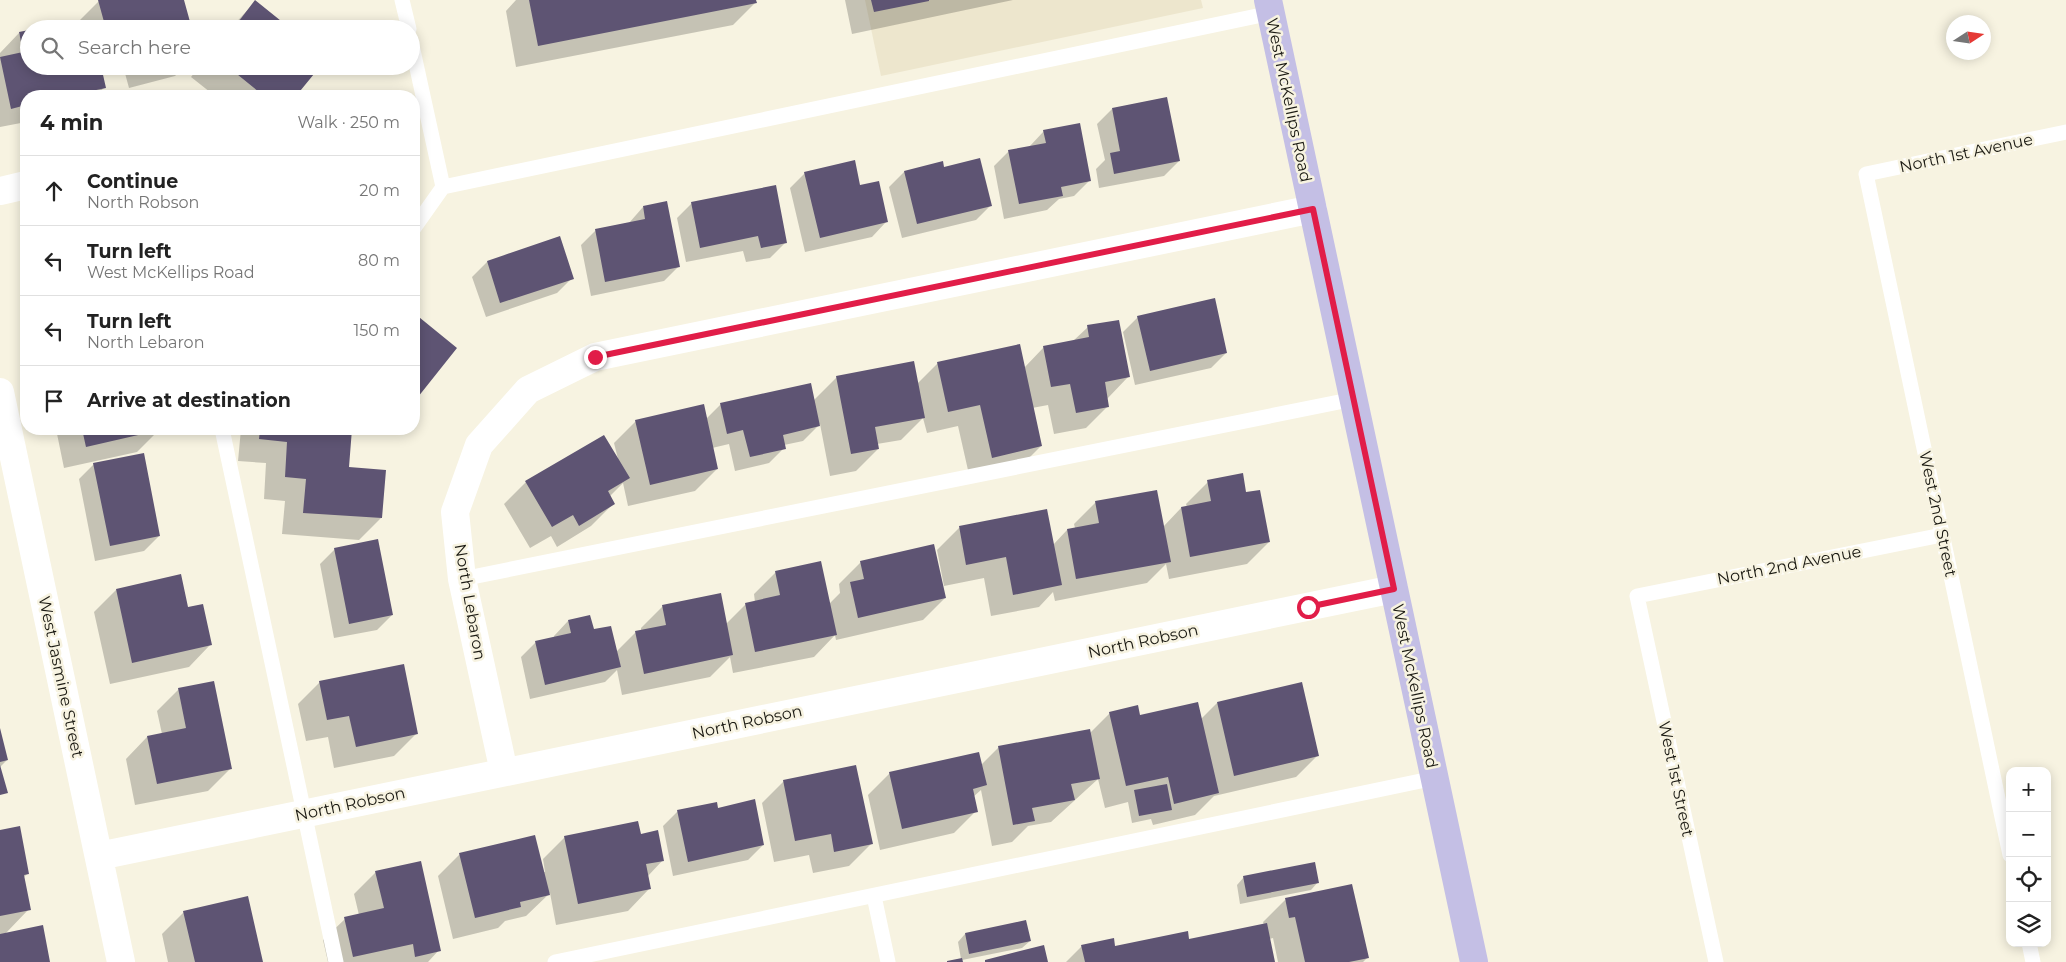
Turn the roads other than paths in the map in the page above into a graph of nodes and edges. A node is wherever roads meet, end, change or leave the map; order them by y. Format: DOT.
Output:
graph roads {
  1 [pos="402,0"];
  2 [pos="1270,7"];
  3 [pos="406,20"];
  4 [pos="418,75"];
  5 [pos="2066,132"];
  6 [pos="1866,174"];
  7 [pos="20,187"];
  8 [pos="443,187"];
  9 [pos="0,191"];
  10 [pos="1313,209"];
  11 [pos="420,220"];
  12 [pos="0,392"];
  13 [pos="1354,399"];
  14 [pos="223,435"];
  15 [pos="1942,535"];
  16 [pos="462,579"];
  17 [pos="1394,589"];
  18 [pos="1637,596"];
  19 [pos="504,772"];
  20 [pos="1435,778"];
  21 [pos="305,814"];
  22 [pos="2006,836"];
  23 [pos="99,856"];
  24 [pos="874,896"];
  25 [pos="2029,947"];
  26 [pos="121,962"];
  27 [pos="336,962"];
  28 [pos="555,962"];
  29 [pos="888,962"];
  30 [pos="1474,962"];
  31 [pos="1716,962"];
  32 [pos="2032,962"];
  1 -- 3 [label="lane"];
  2 -- 8 [label="lane"];
  2 -- 10 [label="main road, West McKellips Road"];
  4 -- 8 [label="lane"];
  5 -- 6 [label="lane, North 1st Avenue"];
  6 -- 15 [label="lane, West 2nd Street"];
  7 -- 9 [label="street"];
  8 -- 11 [label="lane"];
  10 -- 13 [label="main road, West McKellips Road"];
  10 -- 16 [label="street, North Lebaron"];
  12 -- 23 [label="street, West Jasmine Street"];
  13 -- 16 [label="lane"];
  13 -- 17 [label="main road, West McKellips Road"];
  14 -- 21 [label="lane"];
  15 -- 18 [label="lane, North 2nd Avenue"];
  15 -- 22 [label="lane, West 2nd Street"];
  16 -- 19 [label="street, North Lebaron"];
  17 -- 19 [label="street, North Robson"];
  17 -- 20 [label="main road, West McKellips Road"];
  18 -- 31 [label="lane, West 1st Street"];
  19 -- 21 [label="street, North Robson"];
  20 -- 24 [label="lane"];
  20 -- 30 [label="main road, West McKellips Road"];
  21 -- 23 [label="street, North Robson"];
  21 -- 27 [label="lane"];
  23 -- 26 [label="street, West Jasmine Street"];
  24 -- 28 [label="lane"];
  24 -- 29 [label="lane"];
  25 -- 32 [label="lane"];
}
